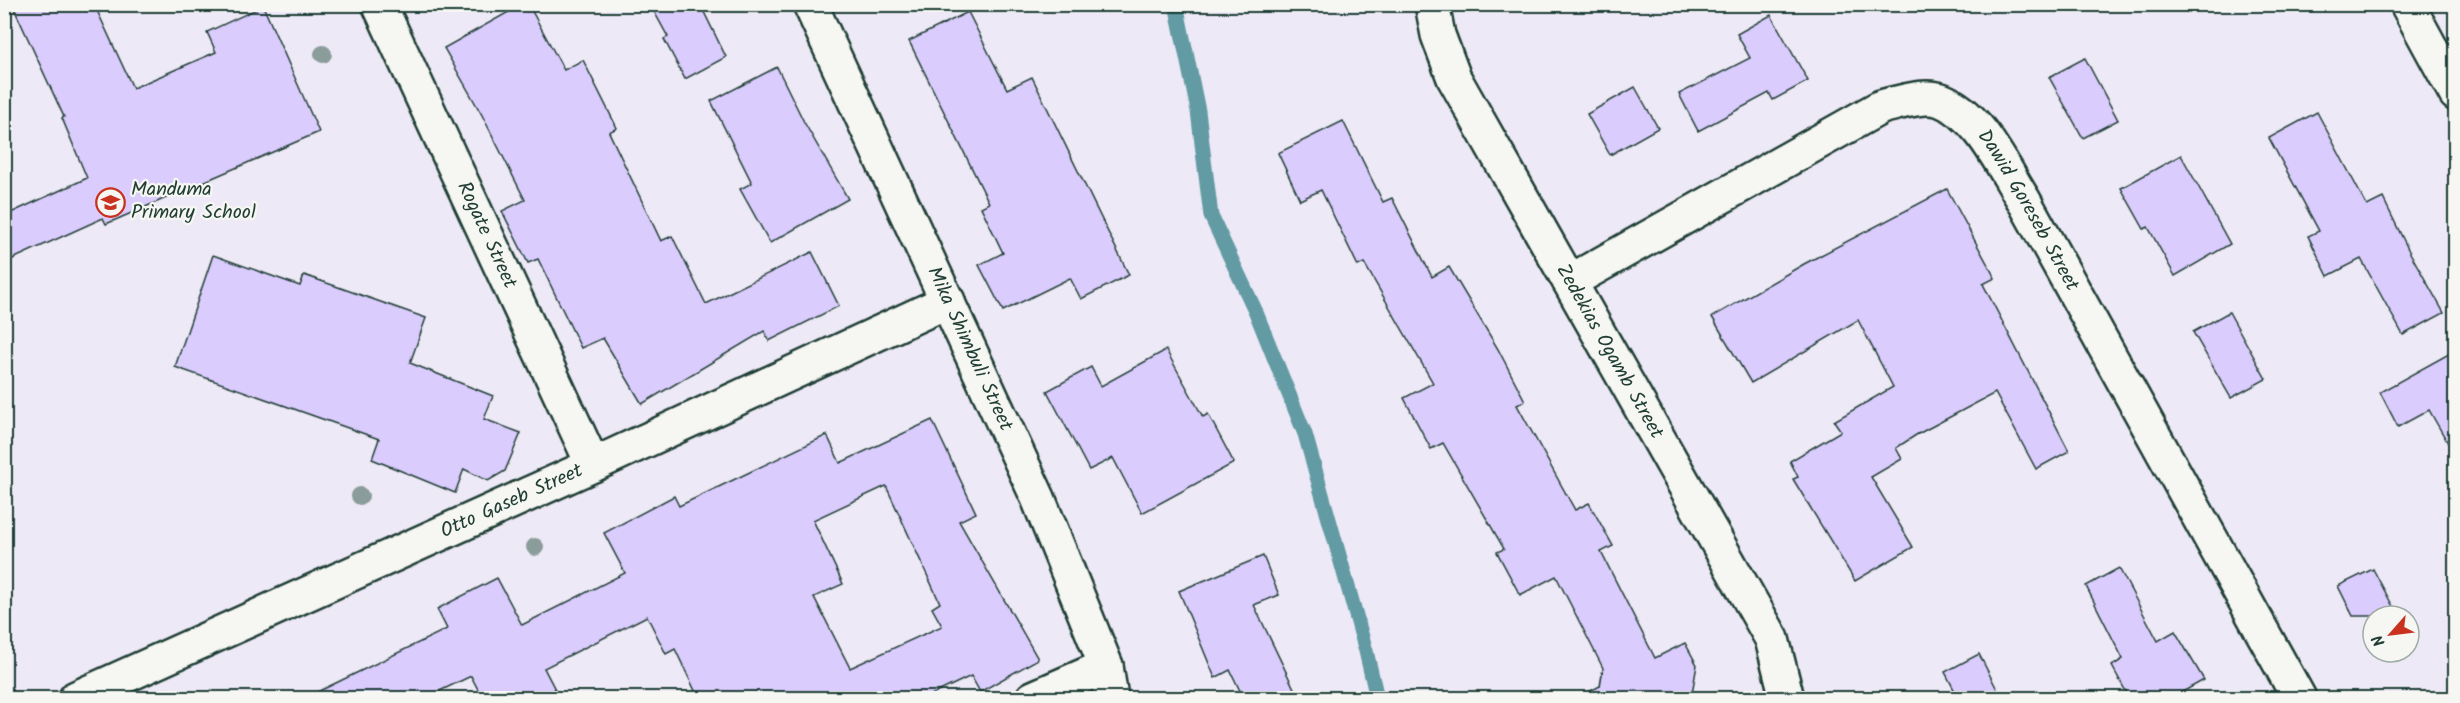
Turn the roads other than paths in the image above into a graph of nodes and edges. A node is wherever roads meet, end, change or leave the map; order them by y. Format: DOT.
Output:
graph roads {
  1 [pos="379,4"];
  2 [pos="810,4"];
  3 [pos="1432,4"];
  4 [pos="2407,4"];
  5 [pos="2456,94"];
  6 [pos="1571,281"];
  7 [pos="948,301"];
  8 [pos="593,465"];
  9 [pos="1106,666"];
  10 [pos="76,699"];
  11 [pos="1033,699"];
  12 [pos="1111,699"];
  13 [pos="1787,699"];
  14 [pos="2299,699"];
  1 -- 8 [label="street, Rogate Street"];
  2 -- 7 [label="street, Mika Shimbuli Street"];
  3 -- 6 [label="street, Zedekias Ogamb Street"];
  4 -- 5 [label="street"];
  6 -- 13 [label="street, Zedekias Ogamb Street"];
  6 -- 14 [label="street, Dawid Goreseb Street"];
  7 -- 8 [label="street, Otto Gaseb Street"];
  7 -- 9 [label="street, Mika Shimbuli Street"];
  8 -- 10 [label="street, Otto Gaseb Street"];
  9 -- 11 [label="street"];
  9 -- 12 [label="street, Mika Shimbuli Street"];
}
